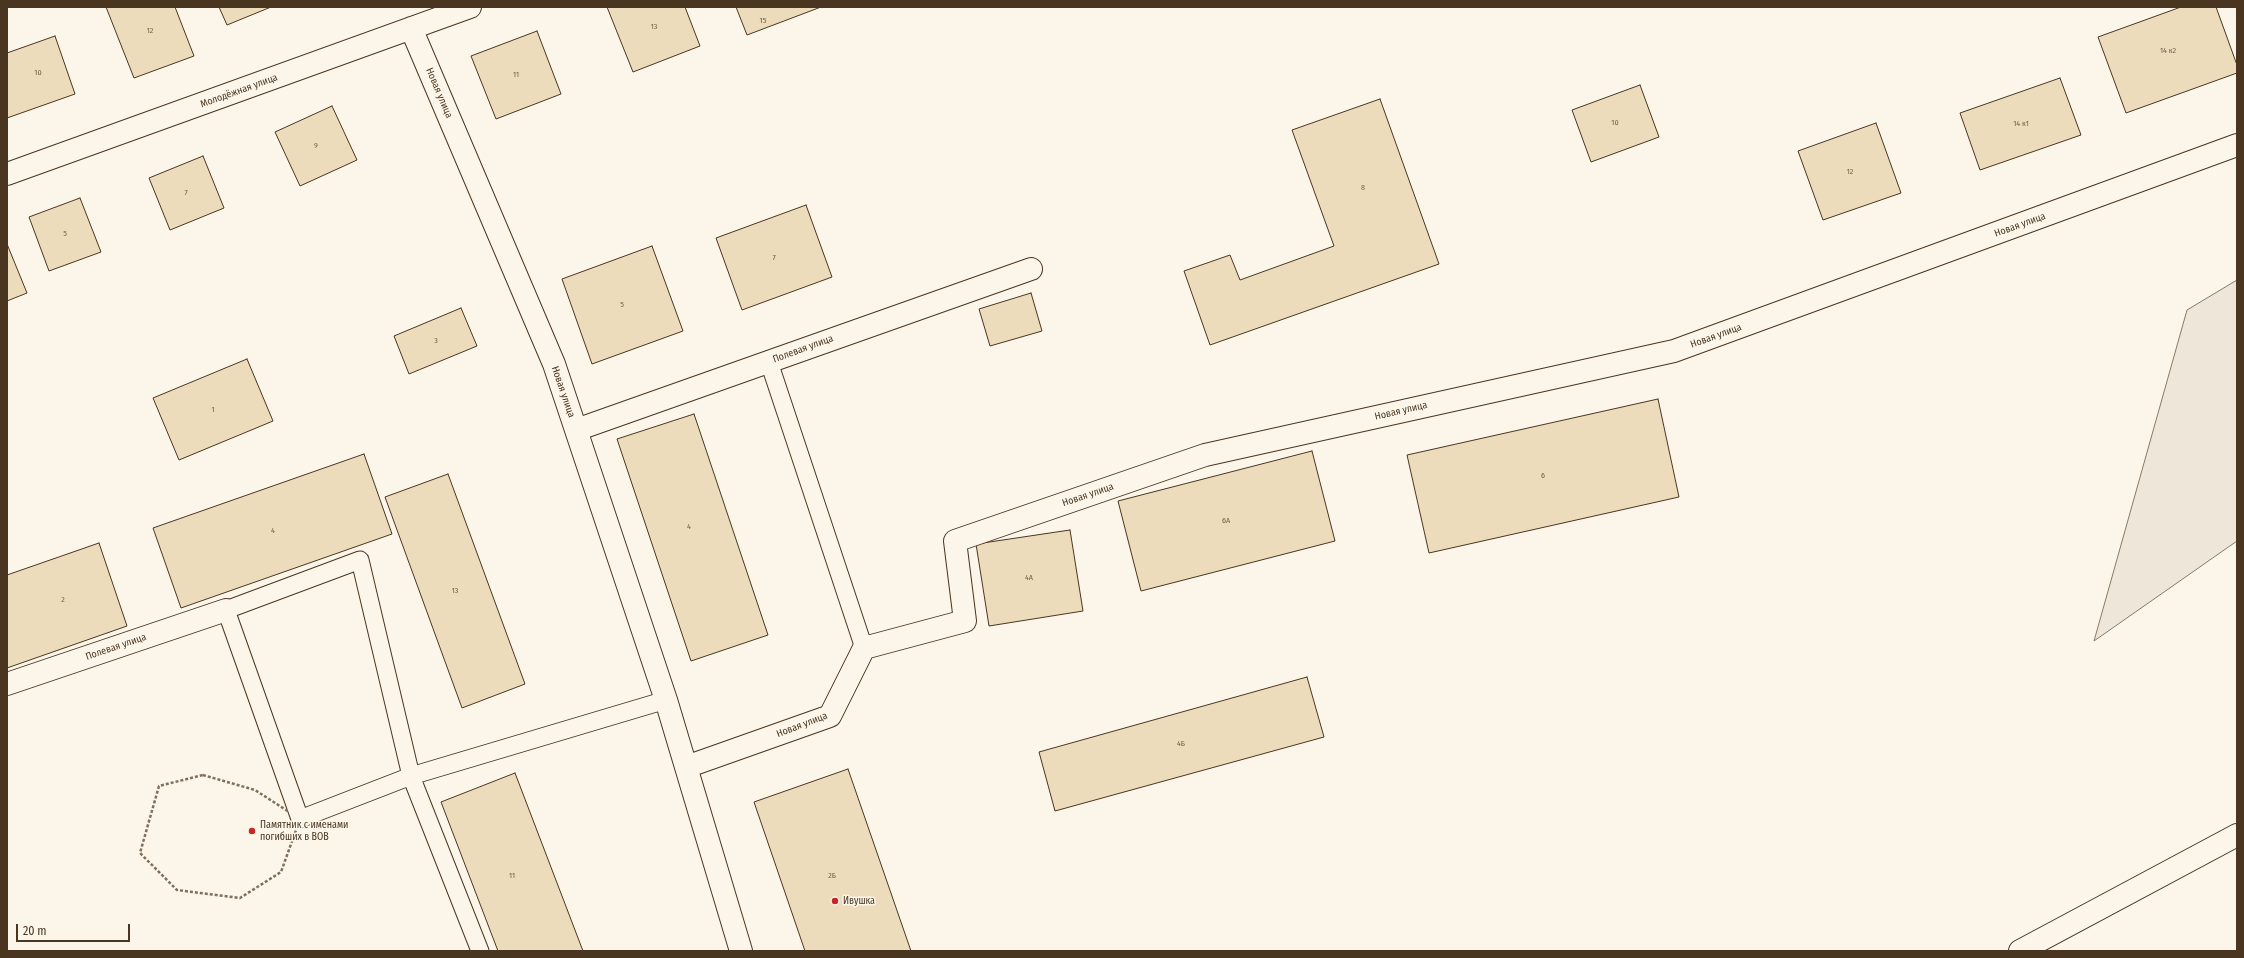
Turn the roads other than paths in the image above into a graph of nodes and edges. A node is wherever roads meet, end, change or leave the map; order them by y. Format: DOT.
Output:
graph roads {
  1 [pos="470,7"];
  2 [pos="411,28"];
  3 [pos="2237,145"];
  4 [pos="7,174"];
  5 [pos="1031,269"];
  6 [pos="769,362"];
  7 [pos="576,430"];
  8 [pos="226,610"];
  9 [pos="864,648"];
  10 [pos="7,684"];
  11 [pos="666,700"];
  12 [pos="686,767"];
  13 [pos="411,776"];
  14 [pos="2237,835"];
  15 [pos="480,951"];
  16 [pos="741,951"];
  17 [pos="2020,951"];
  1 -- 2 [label="street, Молодёжная улица"];
  2 -- 4 [label="street, Молодёжная улица"];
  2 -- 7 [label="street, Новая улица"];
  3 -- 9 [label="street, Новая улица"];
  5 -- 6 [label="street, Полевая улица"];
  6 -- 7 [label="street, Полевая улица"];
  6 -- 9 [label="lane"];
  7 -- 11 [label="street, Новая улица"];
  8 -- 10 [label="street, Полевая улица"];
  8 -- 13 [label="lane"];
  8 -- 13 [label="lane"];
  9 -- 12 [label="street, Новая улица"];
  11 -- 12 [label="street, Новая улица"];
  11 -- 13 [label="lane"];
  12 -- 16 [label="street, Новая улица"];
  13 -- 15 [label="lane"];
  14 -- 17 [label="street"];
}
